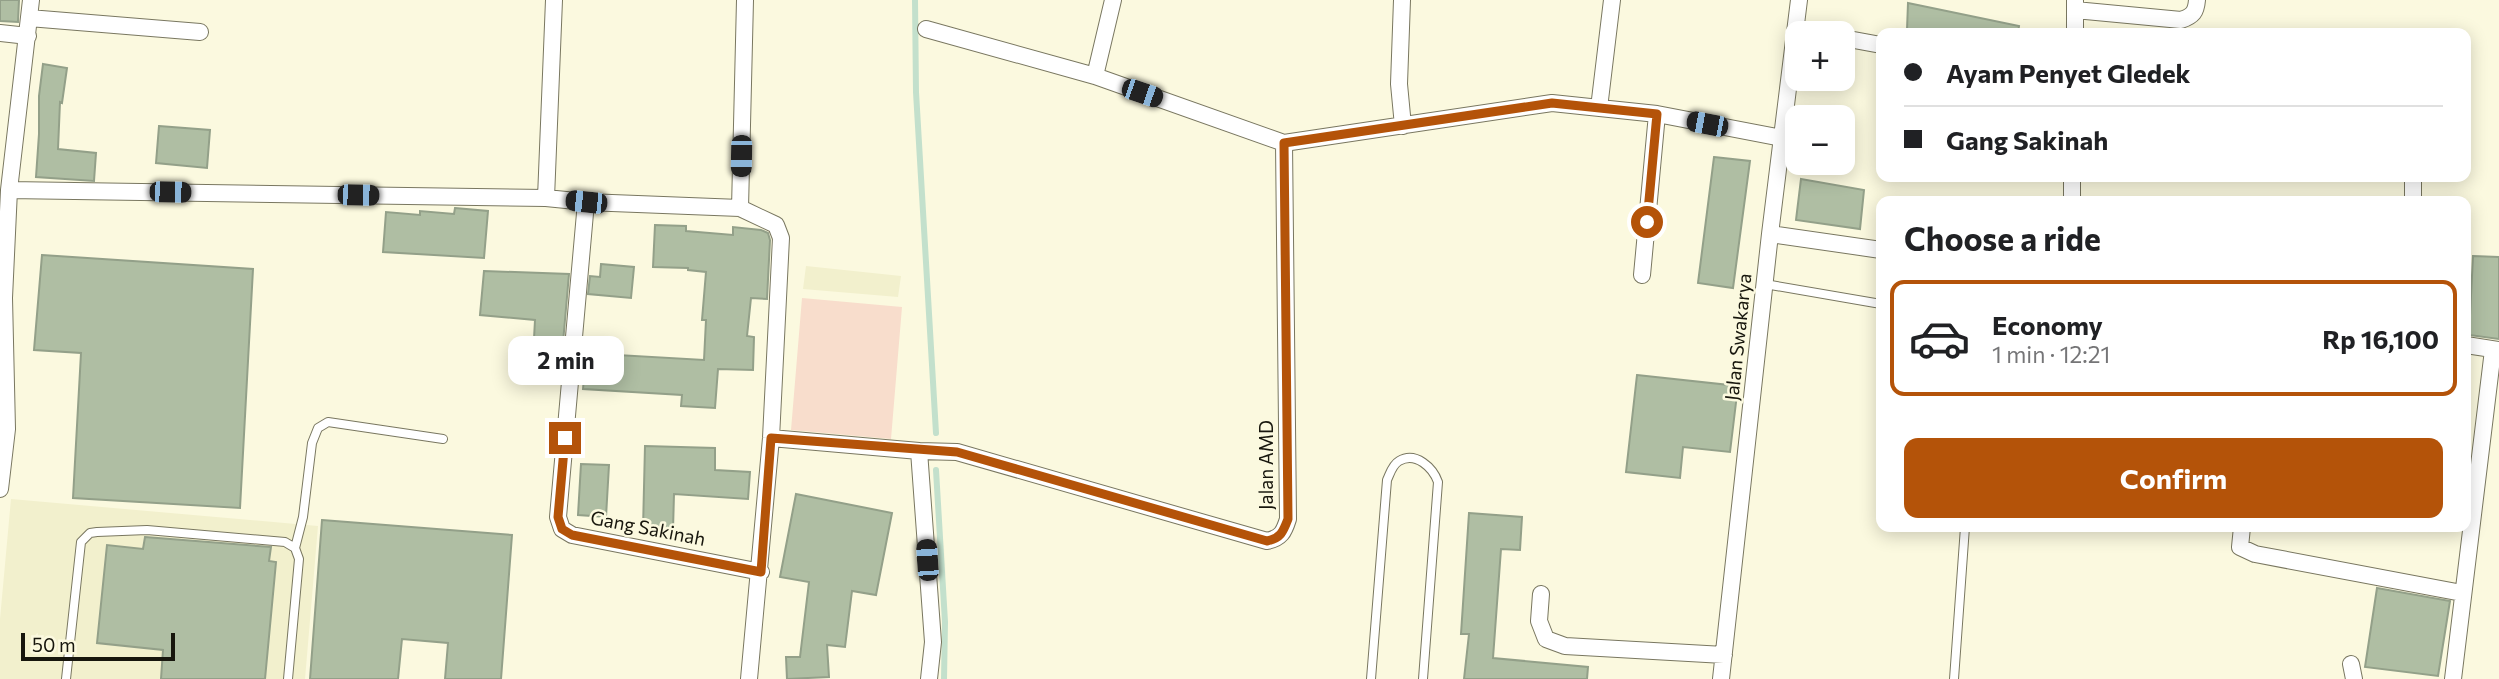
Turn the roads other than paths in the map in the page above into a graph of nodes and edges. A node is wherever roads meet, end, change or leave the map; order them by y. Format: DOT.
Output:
graph roads {
  1 [pos="31,0"];
  2 [pos="554,0"];
  3 [pos="745,0"];
  4 [pos="1113,0"];
  5 [pos="1402,0"];
  6 [pos="1612,0"];
  7 [pos="1799,0"];
  8 [pos="2197,0"];
  9 [pos="2075,5"];
  10 [pos="29,18"];
  11 [pos="1797,21"];
  12 [pos="2075,28"];
  13 [pos="926,29"];
  14 [pos="200,32"];
  15 [pos="0,33"];
  16 [pos="28,36"];
  17 [pos="1855,40"];
  18 [pos="1876,44"];
  19 [pos="1095,76"];
  20 [pos="1788,91"];
  21 [pos="1599,108"];
  22 [pos="1657,114"];
  23 [pos="1403,126"];
  24 [pos="1782,138"];
  25 [pos="8,140"];
  26 [pos="1284,143"];
  27 [pos="9,190"];
  28 [pos="546,198"];
  29 [pos="586,202"];
  30 [pos="740,208"];
  31 [pos="1770,234"];
  32 [pos="1876,249"];
  33 [pos="1642,275"];
  34 [pos="1765,284"];
  35 [pos="1876,303"];
  36 [pos="2471,346"];
  37 [pos="2496,350"];
  38 [pos="771,438"];
  39 [pos="443,439"];
  40 [pos="919,451"];
  41 [pos="0,489"];
  42 [pos="2471,529"];
  43 [pos="1965,532"];
  44 [pos="2242,532"];
  45 [pos="2471,532"];
  46 [pos="295,548"];
  47 [pos="761,572"];
  48 [pos="2462,593"];
  49 [pos="1541,594"];
  50 [pos="1724,655"];
  51 [pos="66,679"];
  52 [pos="288,679"];
  53 [pos="750,679"];
  54 [pos="929,679"];
  55 [pos="1371,679"];
  56 [pos="1423,679"];
  57 [pos="1721,679"];
  58 [pos="1954,679"];
  59 [pos="2453,679"];
  1 -- 10 [label="street"];
  2 -- 28 [label="street"];
  3 -- 30 [label="street"];
  4 -- 19 [label="street"];
  5 -- 23 [label="street"];
  6 -- 21 [label="street"];
  7 -- 11 [label="street, Jalan Swakarya"];
  8 -- 9 [label="street"];
  9 -- 12 [label="street"];
  10 -- 14 [label="street"];
  10 -- 16 [label="street"];
  13 -- 19 [label="street"];
  15 -- 16 [label="street"];
  16 -- 25 [label="street"];
  17 -- 18 [label="street"];
  19 -- 26 [label="street"];
  20 -- 24 [label="street, Jalan Swakarya"];
  21 -- 22 [label="street"];
  21 -- 23 [label="street"];
  22 -- 24 [label="street"];
  22 -- 33 [label="street"];
  23 -- 26 [label="street"];
  24 -- 31 [label="street, Jalan Swakarya"];
  25 -- 27 [label="street"];
  26 -- 40 [label="street, Jalan AMD"];
  27 -- 28 [label="street"];
  27 -- 41 [label="street"];
  28 -- 29 [label="street"];
  29 -- 30 [label="street"];
  29 -- 47 [label="street, Gang Sakinah"];
  30 -- 38 [label="street"];
  31 -- 32 [label="street"];
  31 -- 34 [label="street, Jalan Swakarya"];
  34 -- 35 [label="lane"];
  34 -- 50 [label="street, Jalan Swakarya"];
  36 -- 37 [label="street"];
  37 -- 42 [label="street"];
  38 -- 40 [label="street"];
  38 -- 47 [label="street"];
  39 -- 46 [label="lane"];
  40 -- 54 [label="street"];
  43 -- 58 [label="lane"];
  44 -- 48 [label="street"];
  45 -- 48 [label="street"];
  46 -- 51 [label="lane"];
  46 -- 52 [label="lane"];
  47 -- 53 [label="street"];
  48 -- 59 [label="street"];
  49 -- 50 [label="street"];
  50 -- 57 [label="street, Jalan Swakarya"];
  55 -- 56 [label="lane"];
}
